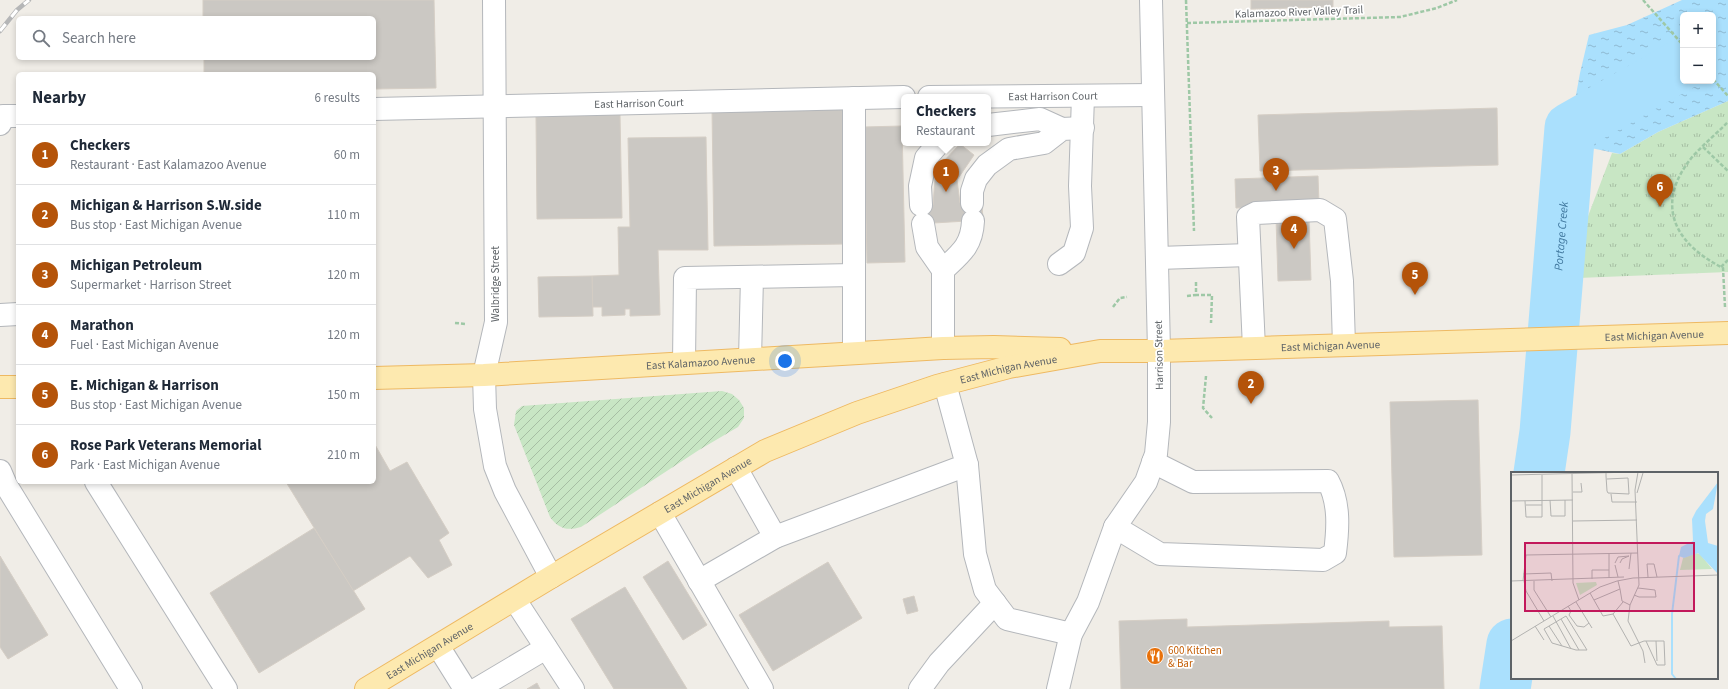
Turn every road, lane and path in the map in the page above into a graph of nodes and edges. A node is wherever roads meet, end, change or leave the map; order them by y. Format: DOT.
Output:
graph roads {
  1 [pos="494,0"];
  2 [pos="1151,0"];
  3 [pos="1186,0"];
  4 [pos="1457,0"];
  5 [pos="1643,0"];
  6 [pos="1187,23"];
  7 [pos="1680,43"];
  8 [pos="1716,82"];
  9 [pos="1153,95"];
  10 [pos="1083,96"];
  11 [pos="1728,96"];
  12 [pos="901,97"];
  13 [pos="991,97"];
  14 [pos="854,98"];
  15 [pos="495,106"];
  16 [pos="376,109"];
  17 [pos="1728,122"];
  18 [pos="991,124"];
  19 [pos="1083,128"];
  20 [pos="1062,129"];
  21 [pos="936,146"];
  22 [pos="1703,147"];
  23 [pos="1728,171"];
  24 [pos="1249,255"];
  25 [pos="1195,257"];
  26 [pos="1158,258"];
  27 [pos="1728,260"];
  28 [pos="1059,264"];
  29 [pos="1721,267"];
  30 [pos="943,270"];
  31 [pos="854,275"];
  32 [pos="752,277"];
  33 [pos="1196,295"];
  34 [pos="1187,296"];
  35 [pos="1127,297"];
  36 [pos="1213,302"];
  37 [pos="1113,307"];
  38 [pos="16,314"];
  39 [pos="0,315"];
  40 [pos="455,323"];
  41 [pos="466,324"];
  42 [pos="1727,333"];
  43 [pos="1344,345"];
  44 [pos="943,348"];
  45 [pos="1254,348"];
  46 [pos="1100,352"];
  47 [pos="1159,352"];
  48 [pos="854,353"];
  49 [pos="750,359"];
  50 [pos="684,363"];
  51 [pos="484,376"];
  52 [pos="376,378"];
  53 [pos="945,384"];
  54 [pos="0,387"];
  55 [pos="16,387"];
  56 [pos="1203,408"];
  57 [pos="1212,418"];
  58 [pos="1153,462"];
  59 [pos="967,465"];
  60 [pos="736,468"];
  61 [pos="0,471"];
  62 [pos="97,484"];
  63 [pos="660,513"];
  64 [pos="1115,527"];
  65 [pos="775,537"];
  66 [pos="551,577"];
  67 [pos="699,581"];
  68 [pos="515,600"];
  69 [pos="995,603"];
  70 [pos="1071,634"];
  71 [pos="438,646"];
  72 [pos="546,648"];
  73 [pos="131,689"];
  74 [pos="226,689"];
  75 [pos="366,689"];
  76 [pos="465,689"];
  77 [pos="477,689"];
  78 [pos="573,689"];
  79 [pos="762,689"];
  80 [pos="920,689"];
  81 [pos="1058,689"];
  1 -- 15 [label="street, Walbridge Street"];
  2 -- 9 [label="street, Harrison Street"];
  3 -- 6 [label="path"];
  4 -- 6 [label="path, Kalamazoo River Valley Trail"];
  5 -- 7 [label="path"];
  6 -- 25 [label="path"];
  8 -- 11 [label="path"];
  9 -- 10 [label="street, East Harrison Court"];
  9 -- 26 [label="street, Harrison Street"];
  10 -- 13 [label="street, East Harrison Court"];
  10 -- 19 [label="street"];
  12 -- 14 [label="street, East Harrison Court"];
  14 -- 15 [label="street, East Harrison Court"];
  14 -- 31 [label="street"];
  15 -- 16 [label="street, East Harrison Court"];
  15 -- 51 [label="street, Walbridge Street"];
  17 -- 22 [label="path"];
  18 -- 20 [label="street"];
  19 -- 20 [label="street"];
  19 -- 28 [label="street"];
  20 -- 30 [label="street"];
  21 -- 30 [label="street"];
  22 -- 23 [label="path"];
  22 -- 29 [label="path"];
  24 -- 25 [label="street"];
  24 -- 43 [label="street"];
  24 -- 45 [label="street"];
  25 -- 26 [label="street"];
  25 -- 33 [label="path"];
  26 -- 47 [label="street, Harrison Street"];
  27 -- 29 [label="path"];
  29 -- 42 [label="path"];
  30 -- 44 [label="street"];
  31 -- 32 [label="street"];
  31 -- 48 [label="street"];
  32 -- 49 [label="street"];
  32 -- 50 [label="street"];
  33 -- 34 [label="path"];
  33 -- 36 [label="path"];
  35 -- 37 [label="path"];
  38 -- 39 [label="street"];
  40 -- 41 [label="path"];
  42 -- 43 [label="main road, East Michigan Avenue"];
  43 -- 45 [label="main road, East Michigan Avenue"];
  44 -- 46 [label="main road, East Kalamazoo Avenue"];
  44 -- 48 [label="main road, East Kalamazoo Avenue"];
  45 -- 47 [label="main road, East Michigan Avenue"];
  46 -- 47 [label="main road, East Michigan Avenue"];
  46 -- 53 [label="main road, East Michigan Avenue"];
  47 -- 58 [label="street, Harrison Street"];
  48 -- 49 [label="main road, East Kalamazoo Avenue"];
  49 -- 50 [label="main road, East Kalamazoo Avenue"];
  50 -- 51 [label="main road, East Kalamazoo Avenue"];
  51 -- 52 [label="main road, East Kalamazoo Avenue"];
  51 -- 66 [label="street, Walbridge Street"];
  53 -- 59 [label="street"];
  53 -- 60 [label="main road, East Michigan Avenue"];
  54 -- 55 [label="main road"];
  56 -- 57 [label="path"];
  58 -- 64 [label="street, Harrison Street"];
  58 -- 64 [label="street"];
  59 -- 65 [label="street"];
  59 -- 69 [label="street"];
  60 -- 63 [label="main road, East Michigan Avenue"];
  60 -- 65 [label="street"];
  61 -- 73 [label="street"];
  62 -- 74 [label="street"];
  63 -- 66 [label="main road, East Michigan Avenue"];
  63 -- 67 [label="street"];
  64 -- 70 [label="street, Harrison Street"];
  65 -- 67 [label="street"];
  66 -- 68 [label="main road, East Michigan Avenue"];
  67 -- 79 [label="street"];
  68 -- 71 [label="main road, East Michigan Avenue"];
  68 -- 72 [label="street"];
  69 -- 70 [label="street"];
  69 -- 80 [label="street"];
  70 -- 81 [label="street, Harrison Street"];
  71 -- 75 [label="main road, East Michigan Avenue"];
  71 -- 76 [label="street"];
  72 -- 77 [label="street"];
  72 -- 78 [label="street"];
}
